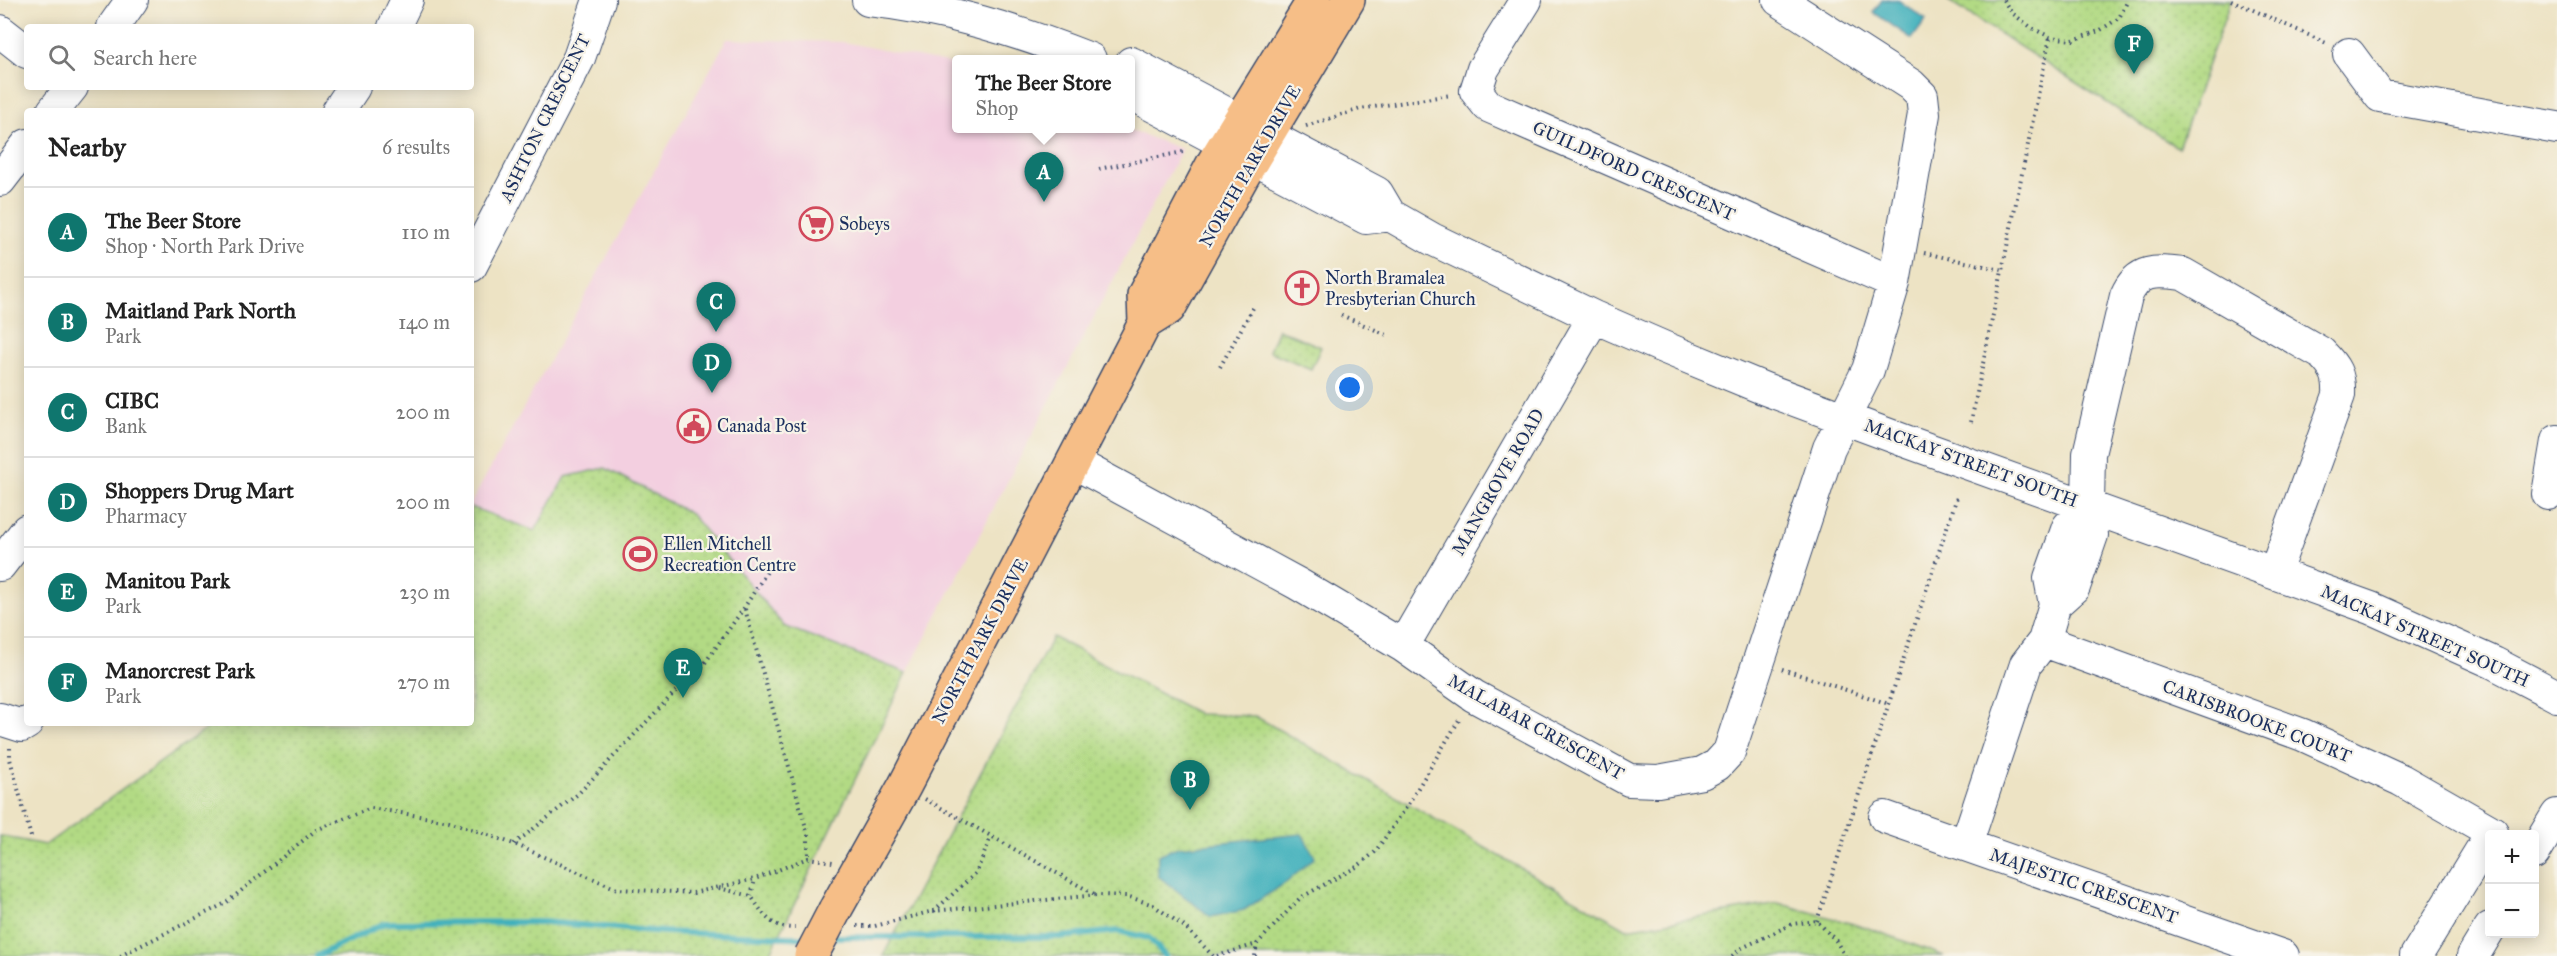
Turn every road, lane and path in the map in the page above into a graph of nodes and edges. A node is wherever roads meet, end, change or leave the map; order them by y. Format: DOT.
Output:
graph roads {
  1 [pos="132,0"];
  2 [pos="407,0"];
  3 [pos="599,0"];
  4 [pos="868,0"];
  5 [pos="1314,0"];
  6 [pos="1348,0"];
  7 [pos="1526,0"];
  8 [pos="1779,0"];
  9 [pos="2003,0"];
  10 [pos="2128,0"];
  11 [pos="2231,0"];
  12 [pos="951,7"];
  13 [pos="115,24"];
  14 [pos="395,24"];
  15 [pos="0,31"];
  16 [pos="2050,37"];
  17 [pos="24,50"];
  18 [pos="2349,54"];
  19 [pos="1077,55"];
  20 [pos="1135,66"];
  21 [pos="70,90"];
  22 [pos="352,90"];
  23 [pos="1476,91"];
  24 [pos="1135,96"];
  25 [pos="55,108"];
  26 [pos="340,108"];
  27 [pos="1306,126"];
  28 [pos="2557,128"];
  29 [pos="1246,139"];
  30 [pos="24,149"];
  31 [pos="1184,152"];
  32 [pos="1099,169"];
  33 [pos="0,180"];
  34 [pos="1899,248"];
  35 [pos="474,260"];
  36 [pos="2002,270"];
  37 [pos="1894,283"];
  38 [pos="1253,308"];
  39 [pos="1341,315"];
  40 [pos="1594,318"];
  41 [pos="1387,335"];
  42 [pos="1220,367"];
  43 [pos="1843,418"];
  44 [pos="1971,422"];
  45 [pos="2557,441"];
  46 [pos="1073,462"];
  47 [pos="1958,494"];
  48 [pos="2548,494"];
  49 [pos="2088,505"];
  50 [pos="24,534"];
  51 [pos="0,566"];
  52 [pos="768,570"];
  53 [pos="2276,572"];
  54 [pos="744,608"];
  55 [pos="2044,641"];
  56 [pos="1403,646"];
  57 [pos="1759,661"];
  58 [pos="1474,696"];
  59 [pos="2557,696"];
  60 [pos="1888,704"];
  61 [pos="13,722"];
  62 [pos="904,787"];
  63 [pos="2557,815"];
  64 [pos="1886,817"];
  65 [pos="2488,830"];
  66 [pos="31,837"];
  67 [pos="991,837"];
  68 [pos="2485,843"];
  69 [pos="514,844"];
  70 [pos="1966,845"];
  71 [pos="2539,846"];
  72 [pos="808,858"];
  73 [pos="860,867"];
  74 [pos="755,879"];
  75 [pos="719,887"];
  76 [pos="1097,895"];
  77 [pos="1817,921"];
  78 [pos="2485,936"];
  79 [pos="1257,944"];
  80 [pos="120,956"];
  81 [pos="811,956"];
  82 [pos="1215,956"];
  83 [pos="1255,956"];
  84 [pos="1732,956"];
  85 [pos="1845,956"];
  86 [pos="2283,956"];
  87 [pos="2416,956"];
  88 [pos="2473,956"];
  1 -- 13 [label="street"];
  2 -- 14 [label="street"];
  3 -- 35 [label="street, ASHTON CRESCENT"];
  4 -- 12 [label="street"];
  5 -- 29 [label="main road, NORTH PARK DRIVE"];
  6 -- 29 [label="main road, NORTH PARK DRIVE"];
  7 -- 23 [label="street"];
  8 -- 34 [label="street"];
  9 -- 16 [label="path"];
  10 -- 16 [label="path"];
  11 -- 18 [label="path"];
  12 -- 19 [label="street"];
  15 -- 17 [label="street"];
  16 -- 36 [label="path"];
  18 -- 28 [label="street"];
  20 -- 29 [label="street"];
  21 -- 25 [label="street"];
  22 -- 26 [label="street"];
  23 -- 27 [label="path"];
  23 -- 37 [label="street, GUILDFORD CRESCENT"];
  24 -- 29 [label="street"];
  29 -- 40 [label="street, MACKAY STREET SOUTH"];
  29 -- 46 [label="main road, NORTH PARK DRIVE"];
  30 -- 33 [label="street"];
  31 -- 32 [label="path"];
  34 -- 36 [label="path"];
  34 -- 37 [label="street"];
  36 -- 44 [label="path"];
  37 -- 43 [label="street"];
  38 -- 42 [label="path"];
  39 -- 41 [label="path"];
  40 -- 43 [label="street, MACKAY STREET SOUTH"];
  40 -- 56 [label="street, MANGROVE ROAD"];
  43 -- 49 [label="street, MACKAY STREET SOUTH"];
  43 -- 57 [label="street, MALABAR CRESCENT"];
  45 -- 48 [label="street"];
  46 -- 56 [label="street, MALABAR CRESCENT"];
  46 -- 62 [label="main road, NORTH PARK DRIVE"];
  47 -- 60 [label="path"];
  49 -- 53 [label="street, MACKAY STREET SOUTH"];
  49 -- 53 [label="street"];
  49 -- 55 [label="street"];
  50 -- 51 [label="street"];
  52 -- 54 [label="path"];
  53 -- 59 [label="street, MACKAY STREET SOUTH"];
  54 -- 69 [label="path"];
  54 -- 72 [label="path"];
  55 -- 65 [label="street, CARISBROOKE COURT"];
  55 -- 70 [label="street"];
  56 -- 58 [label="street, MALABAR CRESCENT"];
  57 -- 58 [label="street, MALABAR CRESCENT"];
  57 -- 60 [label="path"];
  58 -- 79 [label="path"];
  60 -- 77 [label="path"];
  61 -- 66 [label="path"];
  62 -- 67 [label="path"];
  62 -- 73 [label="main road, NORTH PARK DRIVE"];
  63 -- 71 [label="street"];
  64 -- 70 [label="street, MAJESTIC CRESCENT"];
  67 -- 76 [label="path"];
  67 -- 76 [label="path"];
  68 -- 87 [label="street, CARISBROOKE COURT"];
  69 -- 75 [label="path"];
  69 -- 80 [label="path"];
  70 -- 86 [label="street, MAJESTIC CRESCENT"];
  72 -- 73 [label="path"];
  72 -- 74 [label="path"];
  73 -- 81 [label="main road, NORTH PARK DRIVE, bridge"];
  74 -- 75 [label="path"];
  74 -- 75 [label="path"];
  76 -- 82 [label="path"];
  77 -- 84 [label="path"];
  77 -- 85 [label="path"];
  78 -- 88 [label="street"];
  79 -- 82 [label="path"];
  79 -- 83 [label="path"];
}
